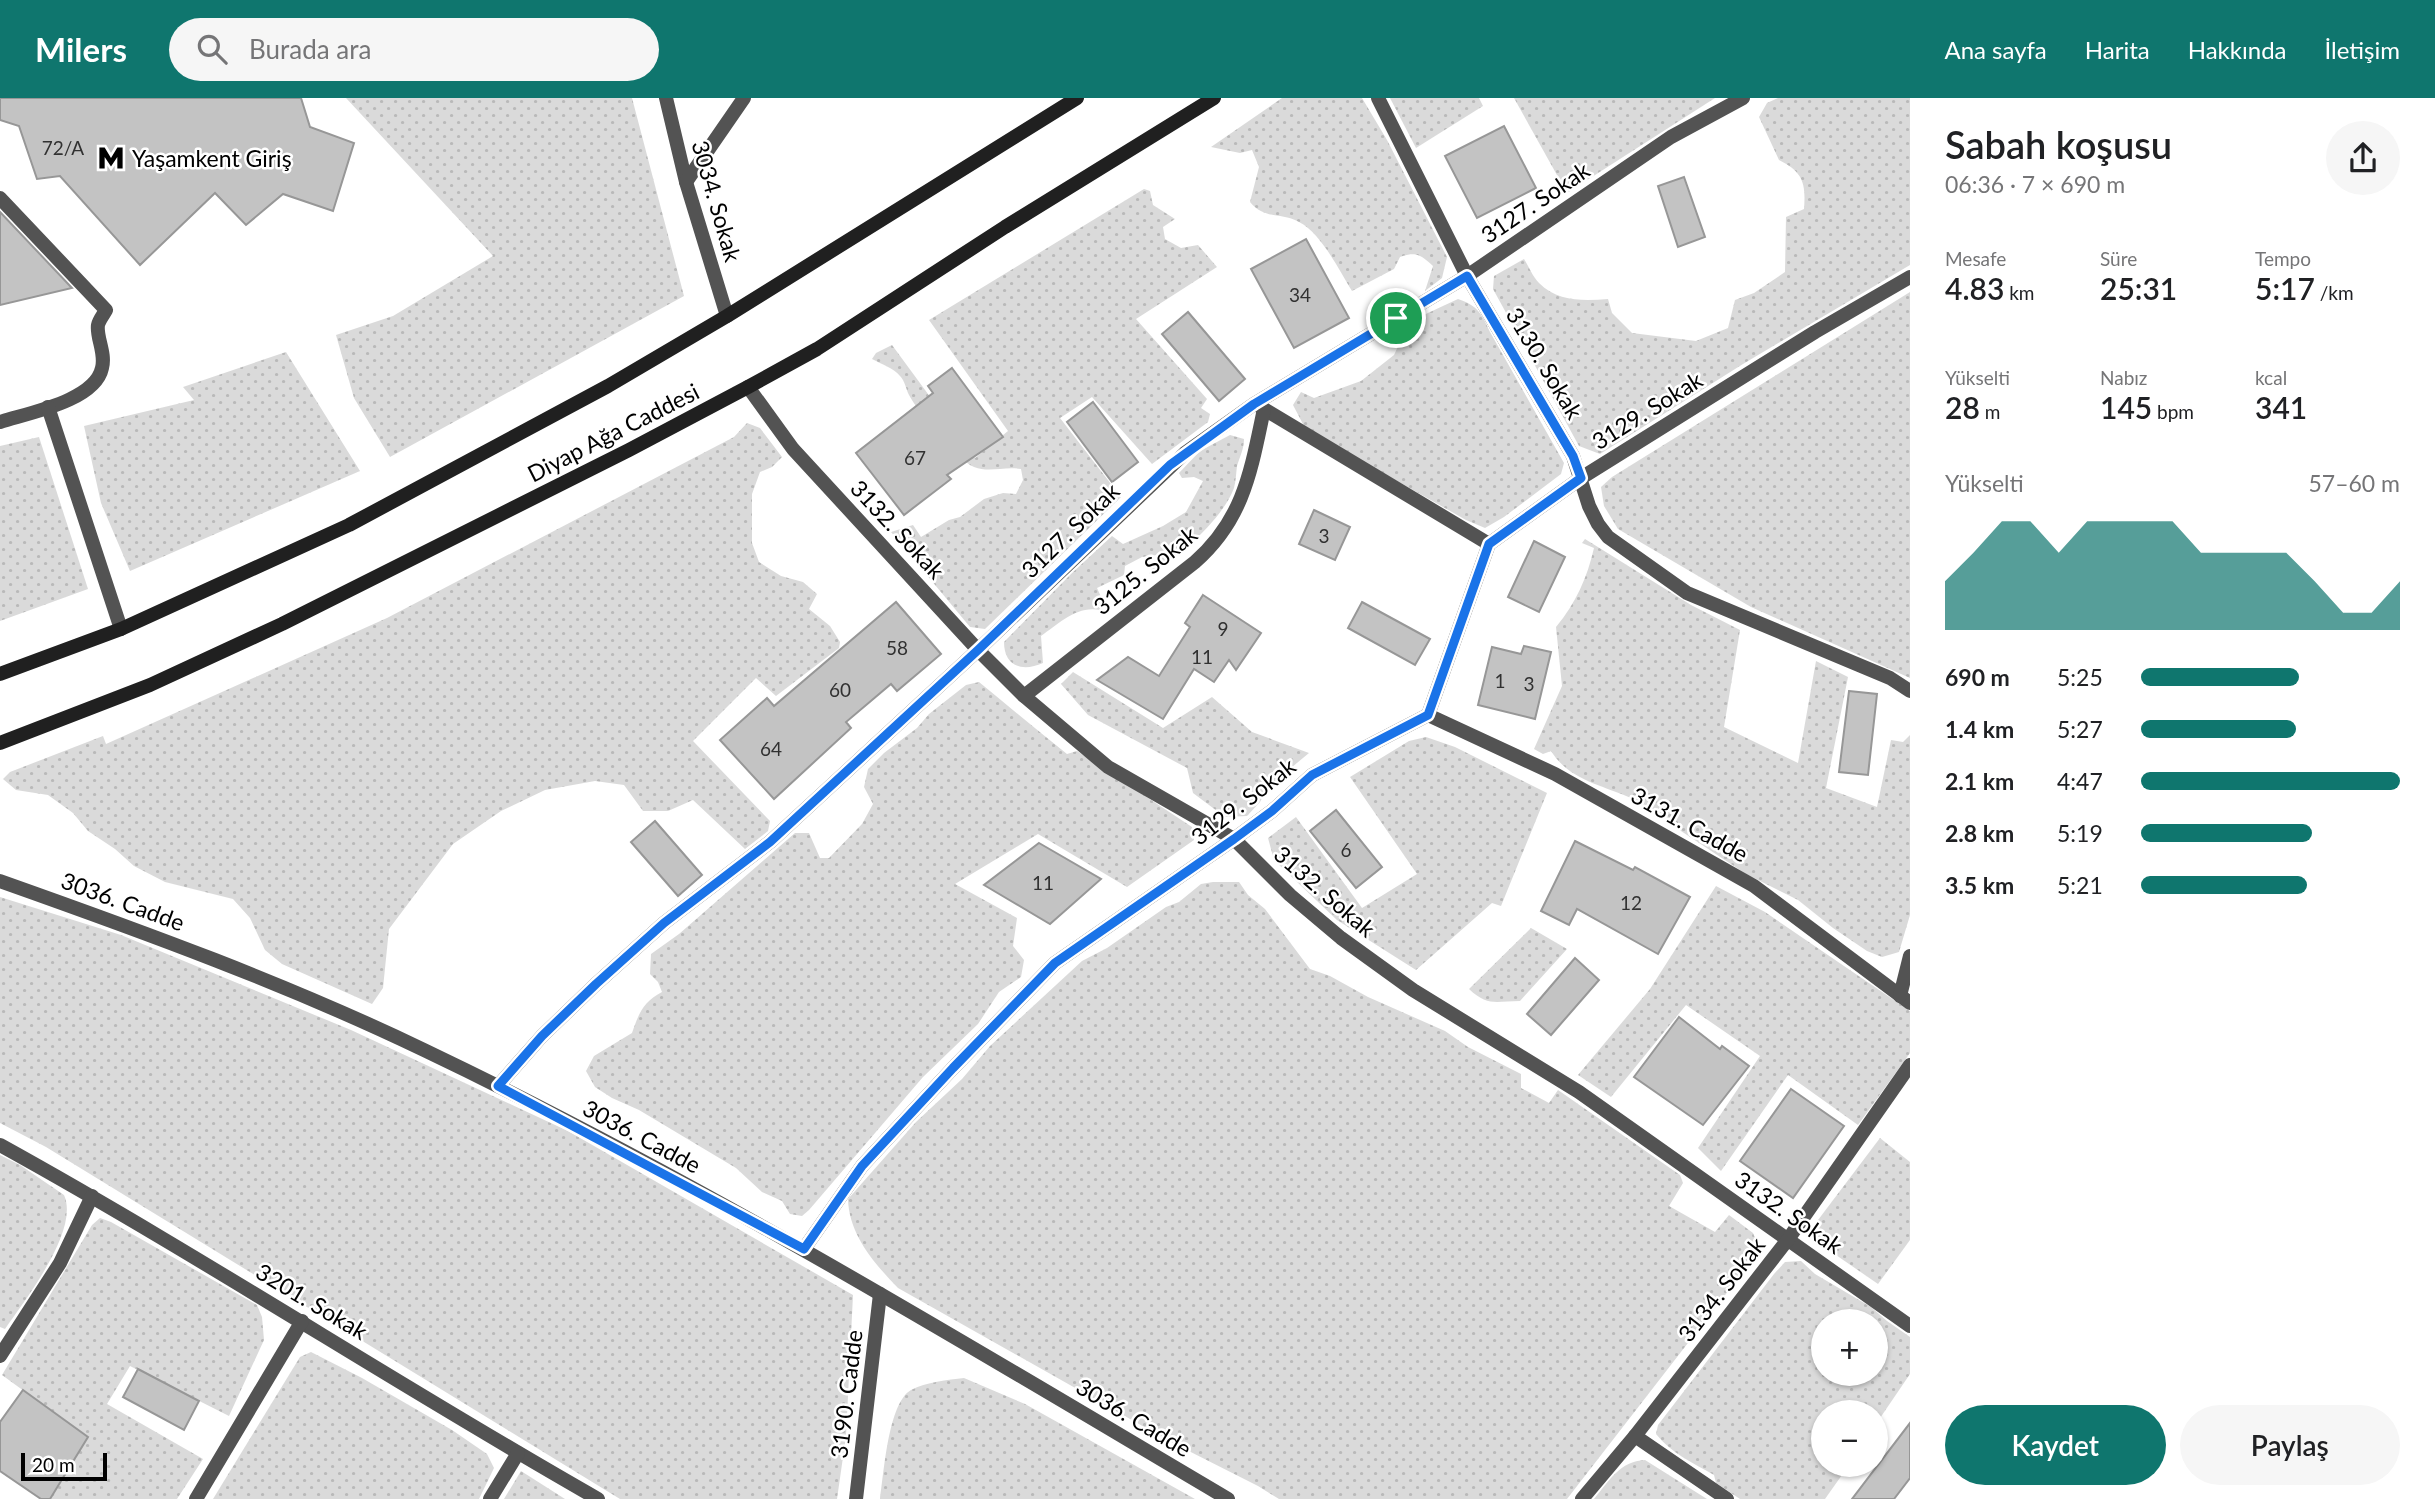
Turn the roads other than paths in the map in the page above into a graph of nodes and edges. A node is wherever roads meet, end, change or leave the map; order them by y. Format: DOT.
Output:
graph roads {
  1 [pos="666,98"];
  2 [pos="744,98"];
  3 [pos="1077,98"];
  4 [pos="1214,98"];
  5 [pos="1378,98"];
  6 [pos="1743,98"];
  7 [pos="686,182"];
  8 [pos="0,198"];
  9 [pos="1467,276"];
  10 [pos="1910,277"];
  11 [pos="727,316"];
  12 [pos="748,387"];
  13 [pos="48,407"];
  14 [pos="1259,407"];
  15 [pos="0,422"];
  16 [pos="1581,478"];
  17 [pos="1489,544"];
  18 [pos="121,629"];
  19 [pos="978,650"];
  20 [pos="0,674"];
  21 [pos="1910,691"];
  22 [pos="1024,696"];
  23 [pos="1428,715"];
  24 [pos="0,743"];
  25 [pos="1234,839"];
  26 [pos="0,881"];
  27 [pos="1910,956"];
  28 [pos="1905,1000"];
  29 [pos="1910,1065"];
  30 [pos="498,1086"];
  31 [pos="0,1145"];
  32 [pos="92,1196"];
  33 [pos="1788,1238"];
  34 [pos="804,1249"];
  35 [pos="880,1294"];
  36 [pos="302,1321"];
  37 [pos="1910,1326"];
  38 [pos="0,1356"];
  39 [pos="1635,1436"];
  40 [pos="518,1453"];
  41 [pos="196,1499"];
  42 [pos="490,1499"];
  43 [pos="598,1499"];
  44 [pos="856,1499"];
  45 [pos="1228,1499"];
  46 [pos="1582,1499"];
  47 [pos="1727,1499"];
  1 -- 7 [label="street, 3034. Sokak"];
  2 -- 7 [label="street"];
  3 -- 11 [label="main road, Diyap Ağa Caddesi"];
  4 -- 12 [label="main road, Diyap Ağa Caddesi"];
  5 -- 9 [label="street, 3130. Sokak"];
  6 -- 9 [label="street, 3127. Sokak"];
  7 -- 11 [label="street, 3034. Sokak"];
  8 -- 13 [label="street"];
  9 -- 14 [label="street, 3127. Sokak"];
  9 -- 16 [label="street, 3130. Sokak"];
  10 -- 16 [label="street, 3129. Sokak"];
  11 -- 18 [label="main road, Diyap Ağa Caddesi"];
  12 -- 19 [label="street, 3132. Sokak"];
  12 -- 24 [label="main road, Diyap Ağa Caddesi"];
  13 -- 15 [label="street"];
  13 -- 18 [label="street"];
  14 -- 17 [label="street"];
  14 -- 19 [label="street, 3127. Sokak"];
  14 -- 22 [label="street, 3125. Sokak"];
  16 -- 17 [label="street, 3129. Sokak"];
  16 -- 21 [label="street, 3130. Sokak"];
  17 -- 23 [label="street"];
  18 -- 20 [label="main road, Diyap Ağa Caddesi"];
  19 -- 22 [label="street, 3132. Sokak"];
  19 -- 30 [label="street, 3127. Sokak"];
  22 -- 25 [label="street, 3132. Sokak"];
  23 -- 25 [label="street, 3129. Sokak"];
  23 -- 28 [label="street, 3131. Cadde"];
  25 -- 33 [label="street, 3132. Sokak"];
  25 -- 34 [label="street, 3129. Sokak"];
  26 -- 30 [label="street, 3036. Cadde"];
  27 -- 28 [label="street"];
  29 -- 33 [label="street, 3134. Sokak"];
  30 -- 34 [label="street, 3036. Cadde"];
  31 -- 32 [label="street, 3201. Sokak"];
  32 -- 36 [label="street, 3201. Sokak"];
  32 -- 38 [label="street"];
  33 -- 37 [label="street, 3132. Sokak"];
  33 -- 39 [label="street, 3134. Sokak"];
  34 -- 35 [label="street, 3036. Cadde"];
  35 -- 44 [label="street, 3190. Cadde"];
  35 -- 45 [label="street, 3036. Cadde"];
  36 -- 40 [label="street, 3201. Sokak"];
  36 -- 41 [label="street"];
  39 -- 46 [label="street, 3134. Sokak"];
  39 -- 47 [label="street"];
  40 -- 42 [label="street"];
  40 -- 43 [label="street, 3201. Sokak"];
}
